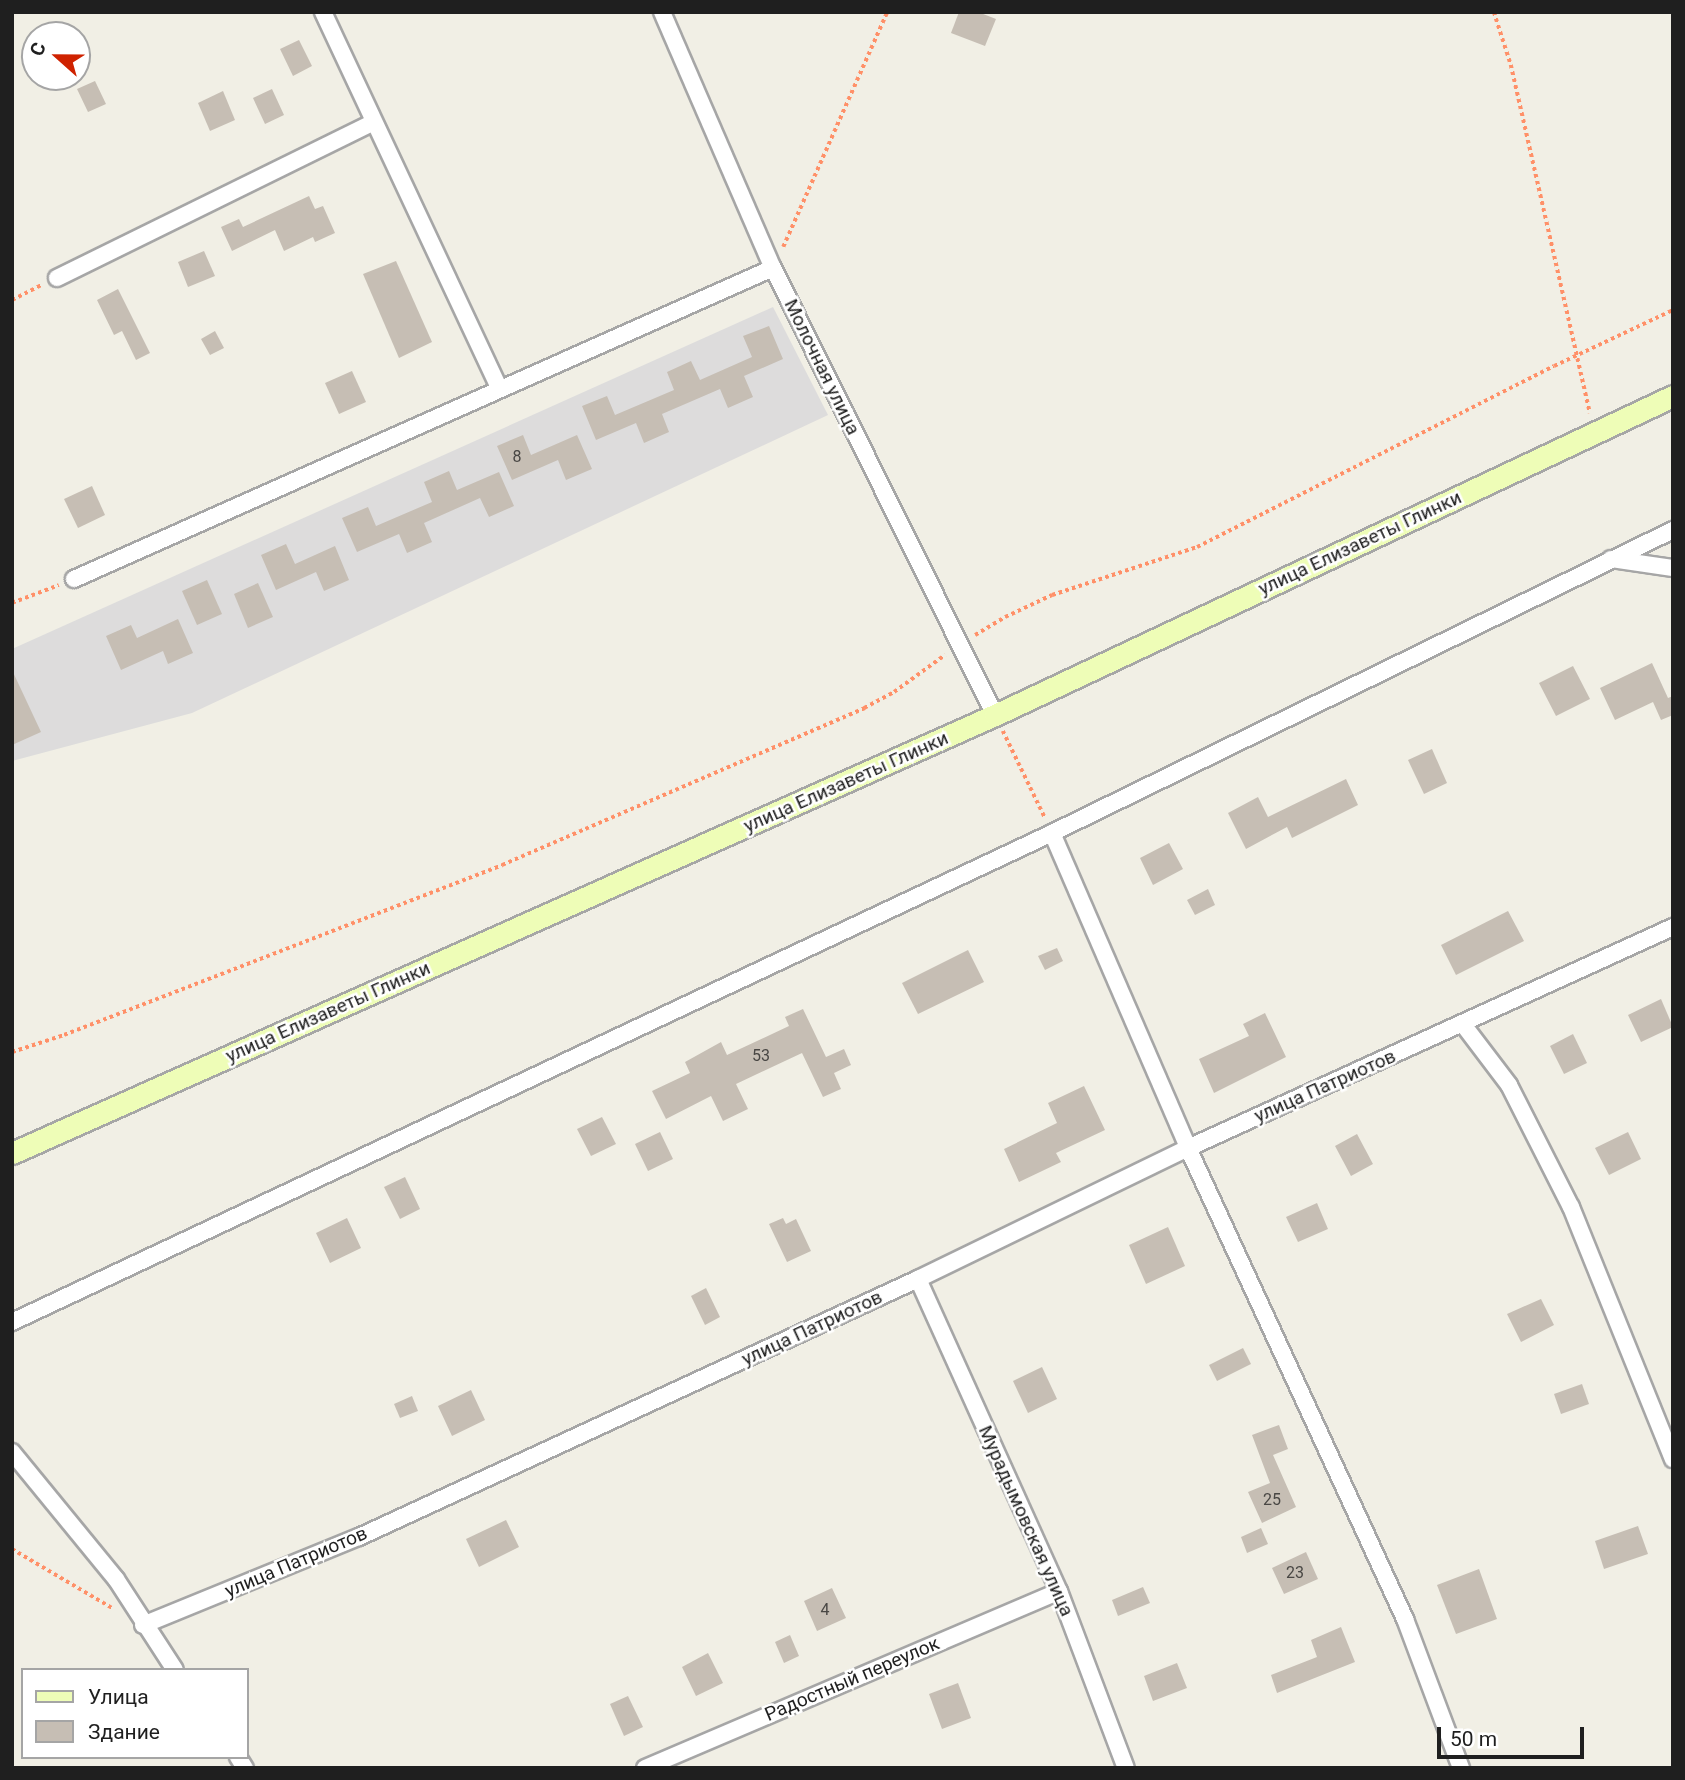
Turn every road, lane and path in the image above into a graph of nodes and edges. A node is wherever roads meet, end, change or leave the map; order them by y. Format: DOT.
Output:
graph roads {
  1 [pos="323,12"];
  2 [pos="662,12"];
  3 [pos="887,12"];
  4 [pos="1494,12"];
  5 [pos="374,122"];
  6 [pos="773,268"];
  7 [pos="57,278"];
  8 [pos="12,300"];
  9 [pos="1673,310"];
  10 [pos="1579,354"];
  11 [pos="500,389"];
  12 [pos="1673,396"];
  13 [pos="1594,433"];
  14 [pos="1673,530"];
  15 [pos="1611,559"];
  16 [pos="1673,568"];
  17 [pos="74,579"];
  18 [pos="12,603"];
  19 [pos="962,644"];
  20 [pos="995,715"];
  21 [pos="1052,833"];
  22 [pos="1673,928"];
  23 [pos="1462,1023"];
  24 [pos="12,1052"];
  25 [pos="1188,1148"];
  26 [pos="12,1153"];
  27 [pos="918,1279"];
  28 [pos="12,1322"];
  29 [pos="12,1452"];
  30 [pos="1673,1459"];
  31 [pos="12,1549"];
  32 [pos="1059,1591"];
  33 [pos="143,1625"];
  34 [pos="174,1668"];
  35 [pos="645,1768"];
  36 [pos="1126,1768"];
  37 [pos="1461,1768"];
  1 -- 5 [label="street"];
  2 -- 6 [label="street, Молочная улица"];
  3 -- 6 [label="path"];
  4 -- 10 [label="path"];
  5 -- 7 [label="street"];
  5 -- 11 [label="street"];
  6 -- 11 [label="street"];
  6 -- 19 [label="street, Молочная улица"];
  7 -- 8 [label="path"];
  9 -- 10 [label="path"];
  10 -- 13 [label="path"];
  10 -- 19 [label="path"];
  11 -- 17 [label="street"];
  12 -- 13 [label="street, улица Елизаветы Глинки"];
  13 -- 20 [label="street, улица Елизаветы Глинки"];
  14 -- 15 [label="street"];
  15 -- 16 [label="street"];
  15 -- 21 [label="street"];
  17 -- 18 [label="path"];
  19 -- 20 [label="street, Молочная улица"];
  19 -- 24 [label="path"];
  20 -- 21 [label="path"];
  20 -- 26 [label="street, улица Елизаветы Глинки"];
  21 -- 25 [label="street"];
  21 -- 28 [label="street"];
  22 -- 23 [label="street, улица Патриотов"];
  23 -- 25 [label="street, улица Патриотов"];
  23 -- 30 [label="street"];
  25 -- 27 [label="street, улица Патриотов"];
  25 -- 37 [label="street"];
  27 -- 32 [label="street, Мурадымовская улица"];
  27 -- 33 [label="street, улица Патриотов"];
  29 -- 33 [label="street"];
  31 -- 33 [label="path"];
  32 -- 35 [label="street, Радостный переулок"];
  32 -- 36 [label="street, Мурадымовская улица"];
  33 -- 34 [label="street"];
}
